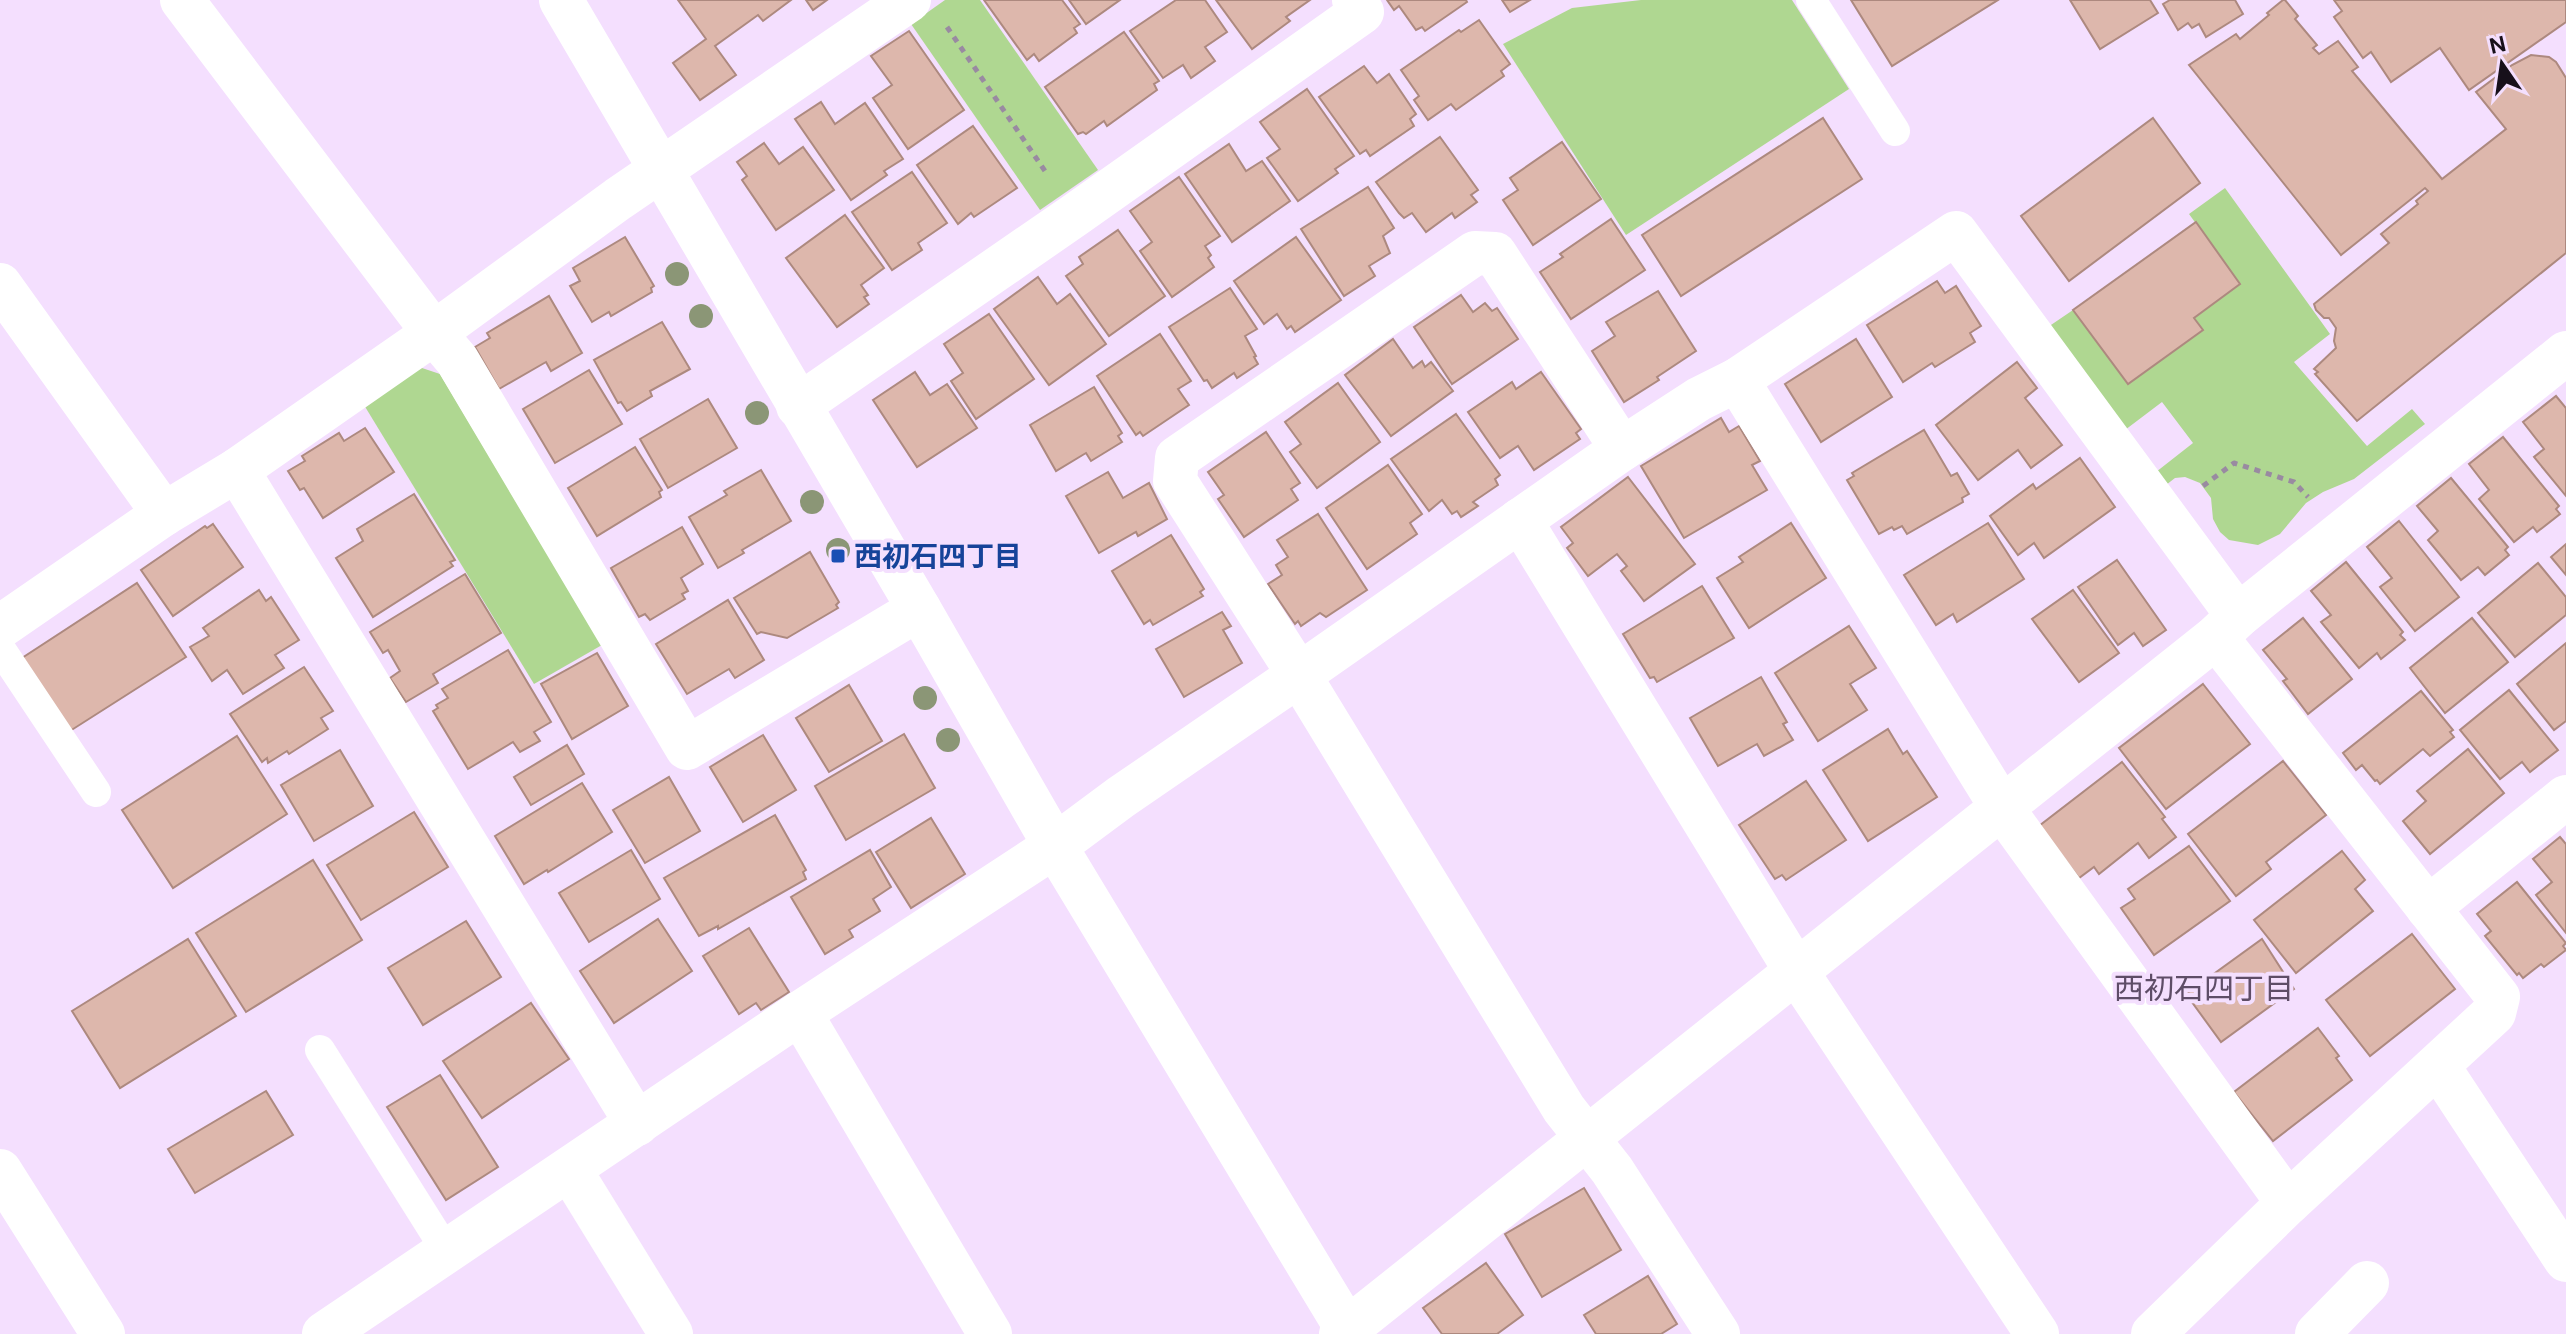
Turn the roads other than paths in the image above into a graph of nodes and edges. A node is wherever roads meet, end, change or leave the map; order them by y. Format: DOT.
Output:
graph roads {
  1 [pos="182,0"];
  2 [pos="561,0"];
  3 [pos="909,0"];
  4 [pos="1354,0"];
  5 [pos="1811,0"];
  6 [pos="1895,131"];
  7 [pos="661,170"];
  8 [pos="0,285"];
  9 [pos="434,333"];
  10 [pos="2566,353"];
  11 [pos="1737,380"];
  12 [pos="798,406"];
  13 [pos="1622,449"];
  14 [pos="237,470"];
  15 [pos="164,514"];
  16 [pos="1520,520"];
  17 [pos="919,609"];
  18 [pos="2227,626"];
  19 [pos="0,627"];
  20 [pos="0,648"];
  21 [pos="1299,675"];
  22 [pos="96,792"];
  23 [pos="2566,797"];
  24 [pos="2002,808"];
  25 [pos="1055,846"];
  26 [pos="2428,908"];
  27 [pos="1796,971"];
  28 [pos="800,1013"];
  29 [pos="320,1050"];
  30 [pos="2438,1066"];
  31 [pos="637,1124"];
  32 [pos="1588,1139"];
  33 [pos="570,1170"];
  34 [pos="0,1171"];
  35 [pos="2288,1203"];
  36 [pos="447,1252"];
  37 [pos="2566,1260"];
  38 [pos="2367,1283"];
  39 [pos="1346,1332"];
  40 [pos="103,1334"];
  41 [pos="324,1334"];
  42 [pos="671,1334"];
  43 [pos="990,1334"];
  44 [pos="1718,1334"];
  45 [pos="2037,1334"];
  46 [pos="2153,1334"];
  47 [pos="2317,1334"];
  1 -- 9 [label="street"];
  2 -- 7 [label="street"];
  3 -- 7 [label="street"];
  4 -- 12 [label="street"];
  5 -- 6 [label="lane"];
  7 -- 9 [label="street"];
  7 -- 12 [label="street"];
  8 -- 15 [label="street"];
  9 -- 14 [label="street"];
  9 -- 17 [label="street"];
  10 -- 18 [label="street"];
  11 -- 13 [label="street"];
  11 -- 18 [label="street"];
  11 -- 24 [label="street"];
  12 -- 17 [label="street"];
  13 -- 16 [label="street"];
  13 -- 21 [label="street"];
  14 -- 15 [label="street"];
  14 -- 31 [label="street"];
  15 -- 19 [label="street"];
  16 -- 21 [label="street"];
  16 -- 27 [label="street"];
  17 -- 25 [label="street"];
  18 -- 24 [label="street"];
  18 -- 26 [label="street"];
  20 -- 22 [label="lane"];
  21 -- 25 [label="street"];
  21 -- 32 [label="street"];
  23 -- 26 [label="street"];
  24 -- 27 [label="street"];
  24 -- 35 [label="street"];
  25 -- 28 [label="street"];
  25 -- 39 [label="street"];
  26 -- 30 [label="street"];
  27 -- 32 [label="street"];
  27 -- 45 [label="street"];
  28 -- 31 [label="street"];
  28 -- 43 [label="street"];
  29 -- 36 [label="lane"];
  30 -- 35 [label="street"];
  30 -- 37 [label="street"];
  31 -- 33 [label="street"];
  32 -- 39 [label="street"];
  32 -- 44 [label="street"];
  33 -- 36 [label="street"];
  33 -- 42 [label="street"];
  34 -- 40 [label="street"];
  35 -- 46 [label="street"];
  36 -- 41 [label="street"];
  38 -- 47 [label="street"];
}
